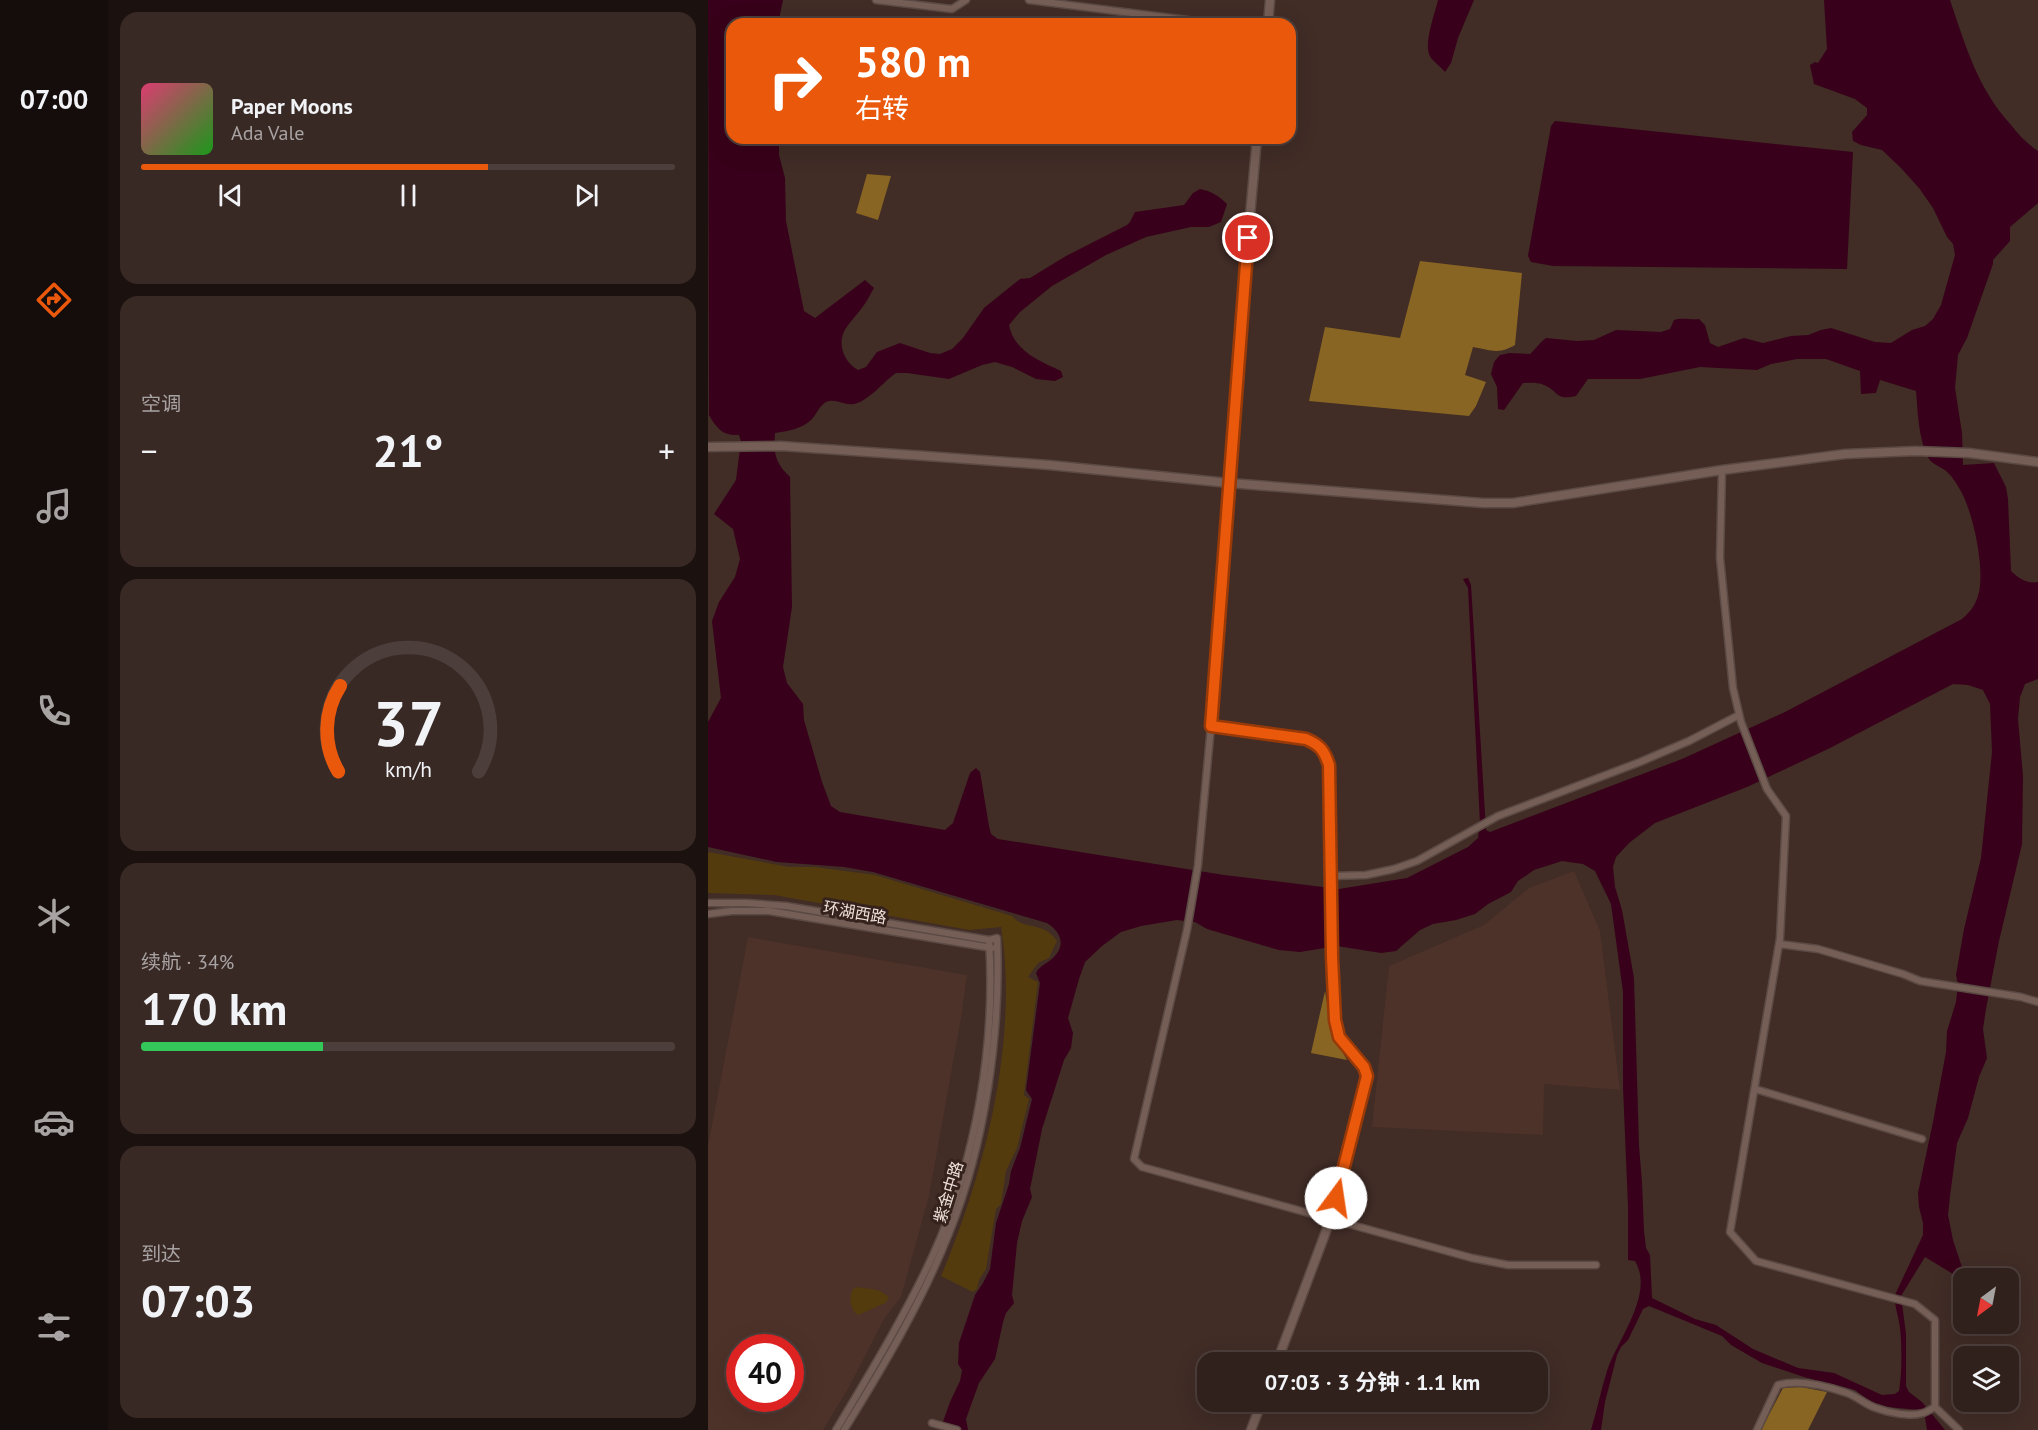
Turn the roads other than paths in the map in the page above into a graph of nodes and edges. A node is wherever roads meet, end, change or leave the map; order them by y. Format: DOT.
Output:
graph roads {
  1 [pos="876,0"];
  2 [pos="966,0"];
  3 [pos="1029,0"];
  4 [pos="1270,0"];
  5 [pos="1172,18"];
  6 [pos="1268,18"];
  7 [pos="1256,144"];
  8 [pos="708,447"];
  9 [pos="2038,462"];
  10 [pos="1722,470"];
  11 [pos="1228,483"];
  12 [pos="1740,718"];
  13 [pos="1211,726"];
  14 [pos="1332,878"];
  15 [pos="708,903"];
  16 [pos="708,914"];
  17 [pos="993,939"];
  18 [pos="1779,944"];
  19 [pos="994,948"];
  20 [pos="2038,1002"];
  21 [pos="1755,1089"];
  22 [pos="1922,1139"];
  23 [pos="1331,1218"];
  24 [pos="1596,1265"];
  25 [pos="1281,1352"];
  26 [pos="1935,1407"];
  27 [pos="1258,1412"];
  28 [pos="932,1423"];
  29 [pos="836,1430"];
  30 [pos="844,1430"];
  31 [pos="957,1430"];
  32 [pos="1251,1430"];
  33 [pos="1757,1430"];
  34 [pos="1959,1430"];
  1 -- 2 [label="street"];
  3 -- 5 [label="street"];
  4 -- 6 [label="street"];
  7 -- 11 [label="street"];
  8 -- 11 [label="street"];
  9 -- 10 [label="street"];
  10 -- 11 [label="street"];
  10 -- 12 [label="street"];
  11 -- 13 [label="street"];
  12 -- 14 [label="street"];
  12 -- 18 [label="street"];
  13 -- 14 [label="street"];
  13 -- 23 [label="street"];
  14 -- 23 [label="street"];
  15 -- 17 [label="street, 环湖西路"];
  16 -- 19 [label="street, 环湖西路"];
  17 -- 19 [label="street, 紫金中路"];
  18 -- 20 [label="street"];
  18 -- 21 [label="street"];
  19 -- 29 [label="street, 紫金中路"];
  19 -- 30 [label="street, 紫金中路"];
  21 -- 22 [label="street"];
  21 -- 26 [label="street"];
  23 -- 24 [label="street"];
  23 -- 25 [label="street"];
  26 -- 33 [label="street"];
  26 -- 34 [label="street"];
  27 -- 32 [label="street"];
  28 -- 31 [label="street"];
}
